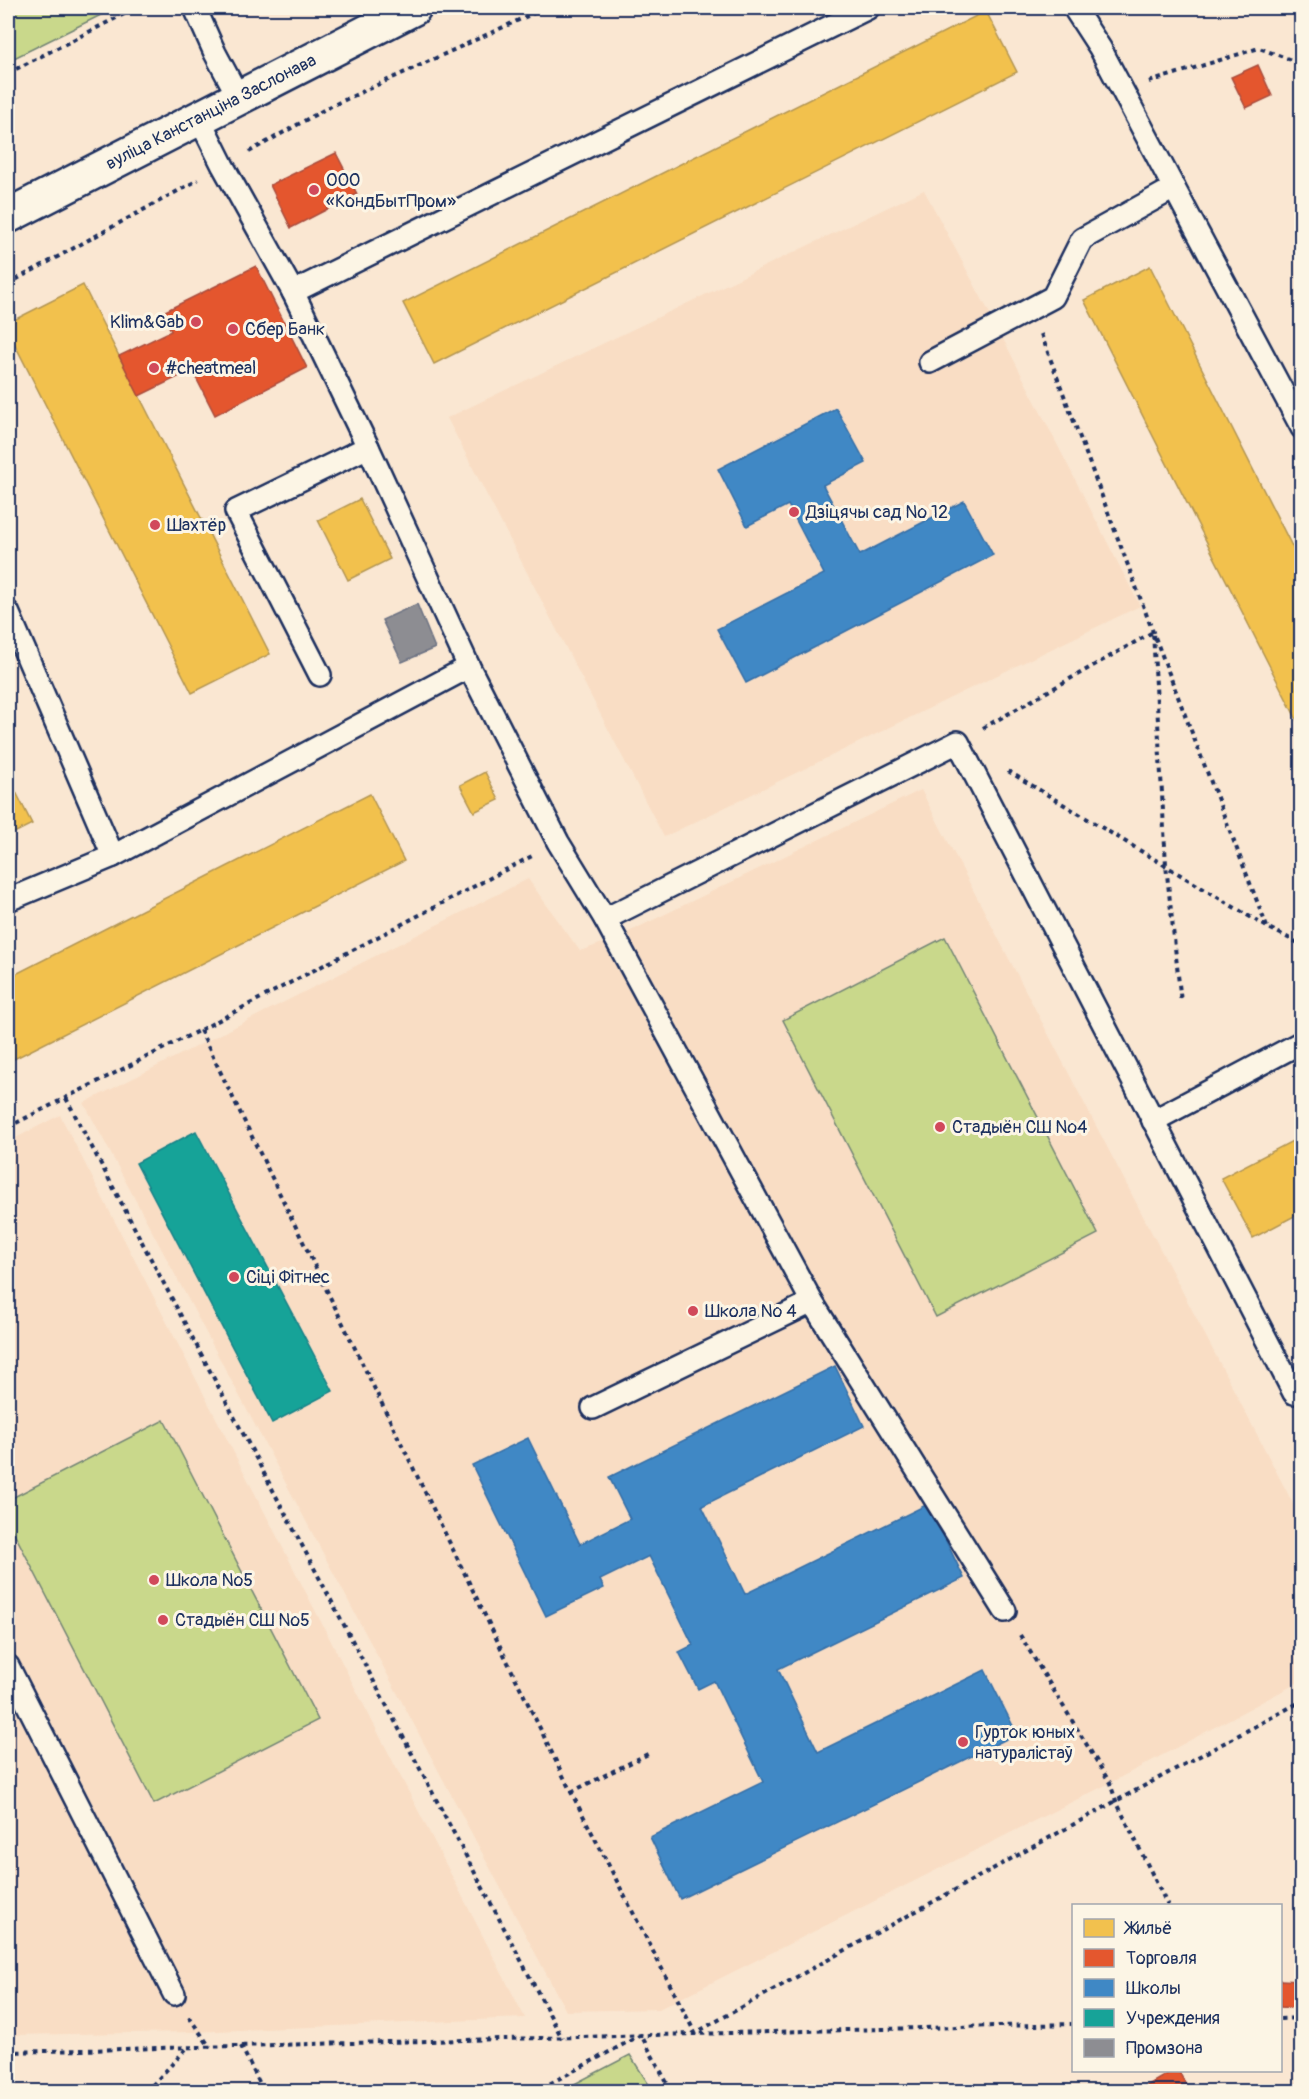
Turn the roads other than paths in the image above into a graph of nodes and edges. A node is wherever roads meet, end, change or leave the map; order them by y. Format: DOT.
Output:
graph roads {
  1 [pos="195,8"];
  2 [pos="414,8"];
  3 [pos="868,8"];
  4 [pos="1074,8"];
  5 [pos="239,98"];
  6 [pos="199,118"];
  7 [pos="1173,188"];
  8 [pos="8,216"];
  9 [pos="293,292"];
  10 [pos="930,362"];
  11 [pos="1302,428"];
  12 [pos="368,447"];
  13 [pos="8,612"];
  14 [pos="469,667"];
  15 [pos="320,675"];
  16 [pos="112,856"];
  17 [pos="8,900"];
  18 [pos="604,920"];
  19 [pos="1302,1042"];
  20 [pos="1153,1121"];
  21 [pos="812,1302"];
  22 [pos="1302,1389"];
  23 [pos="593,1408"];
  24 [pos="1005,1611"];
  25 [pos="8,1666"];
  26 [pos="174,1994"];
  1 -- 5 [label="lane"];
  2 -- 5 [label="main road, вуліца Канстанціна Заслонава"];
  3 -- 9 [label="lane"];
  4 -- 7 [label="lane"];
  5 -- 6 [label="main road, вуліца Канстанціна Заслонава"];
  6 -- 8 [label="main road, вуліца Канстанціна Заслонава"];
  6 -- 9 [label="lane"];
  7 -- 10 [label="lane"];
  7 -- 11 [label="lane"];
  9 -- 12 [label="lane"];
  12 -- 14 [label="lane"];
  12 -- 15 [label="lane"];
  13 -- 16 [label="lane"];
  14 -- 16 [label="lane"];
  14 -- 18 [label="lane"];
  16 -- 17 [label="lane"];
  18 -- 20 [label="lane"];
  18 -- 21 [label="lane"];
  19 -- 20 [label="lane"];
  20 -- 22 [label="lane"];
  21 -- 23 [label="lane"];
  21 -- 24 [label="lane"];
  25 -- 26 [label="lane"];
}
